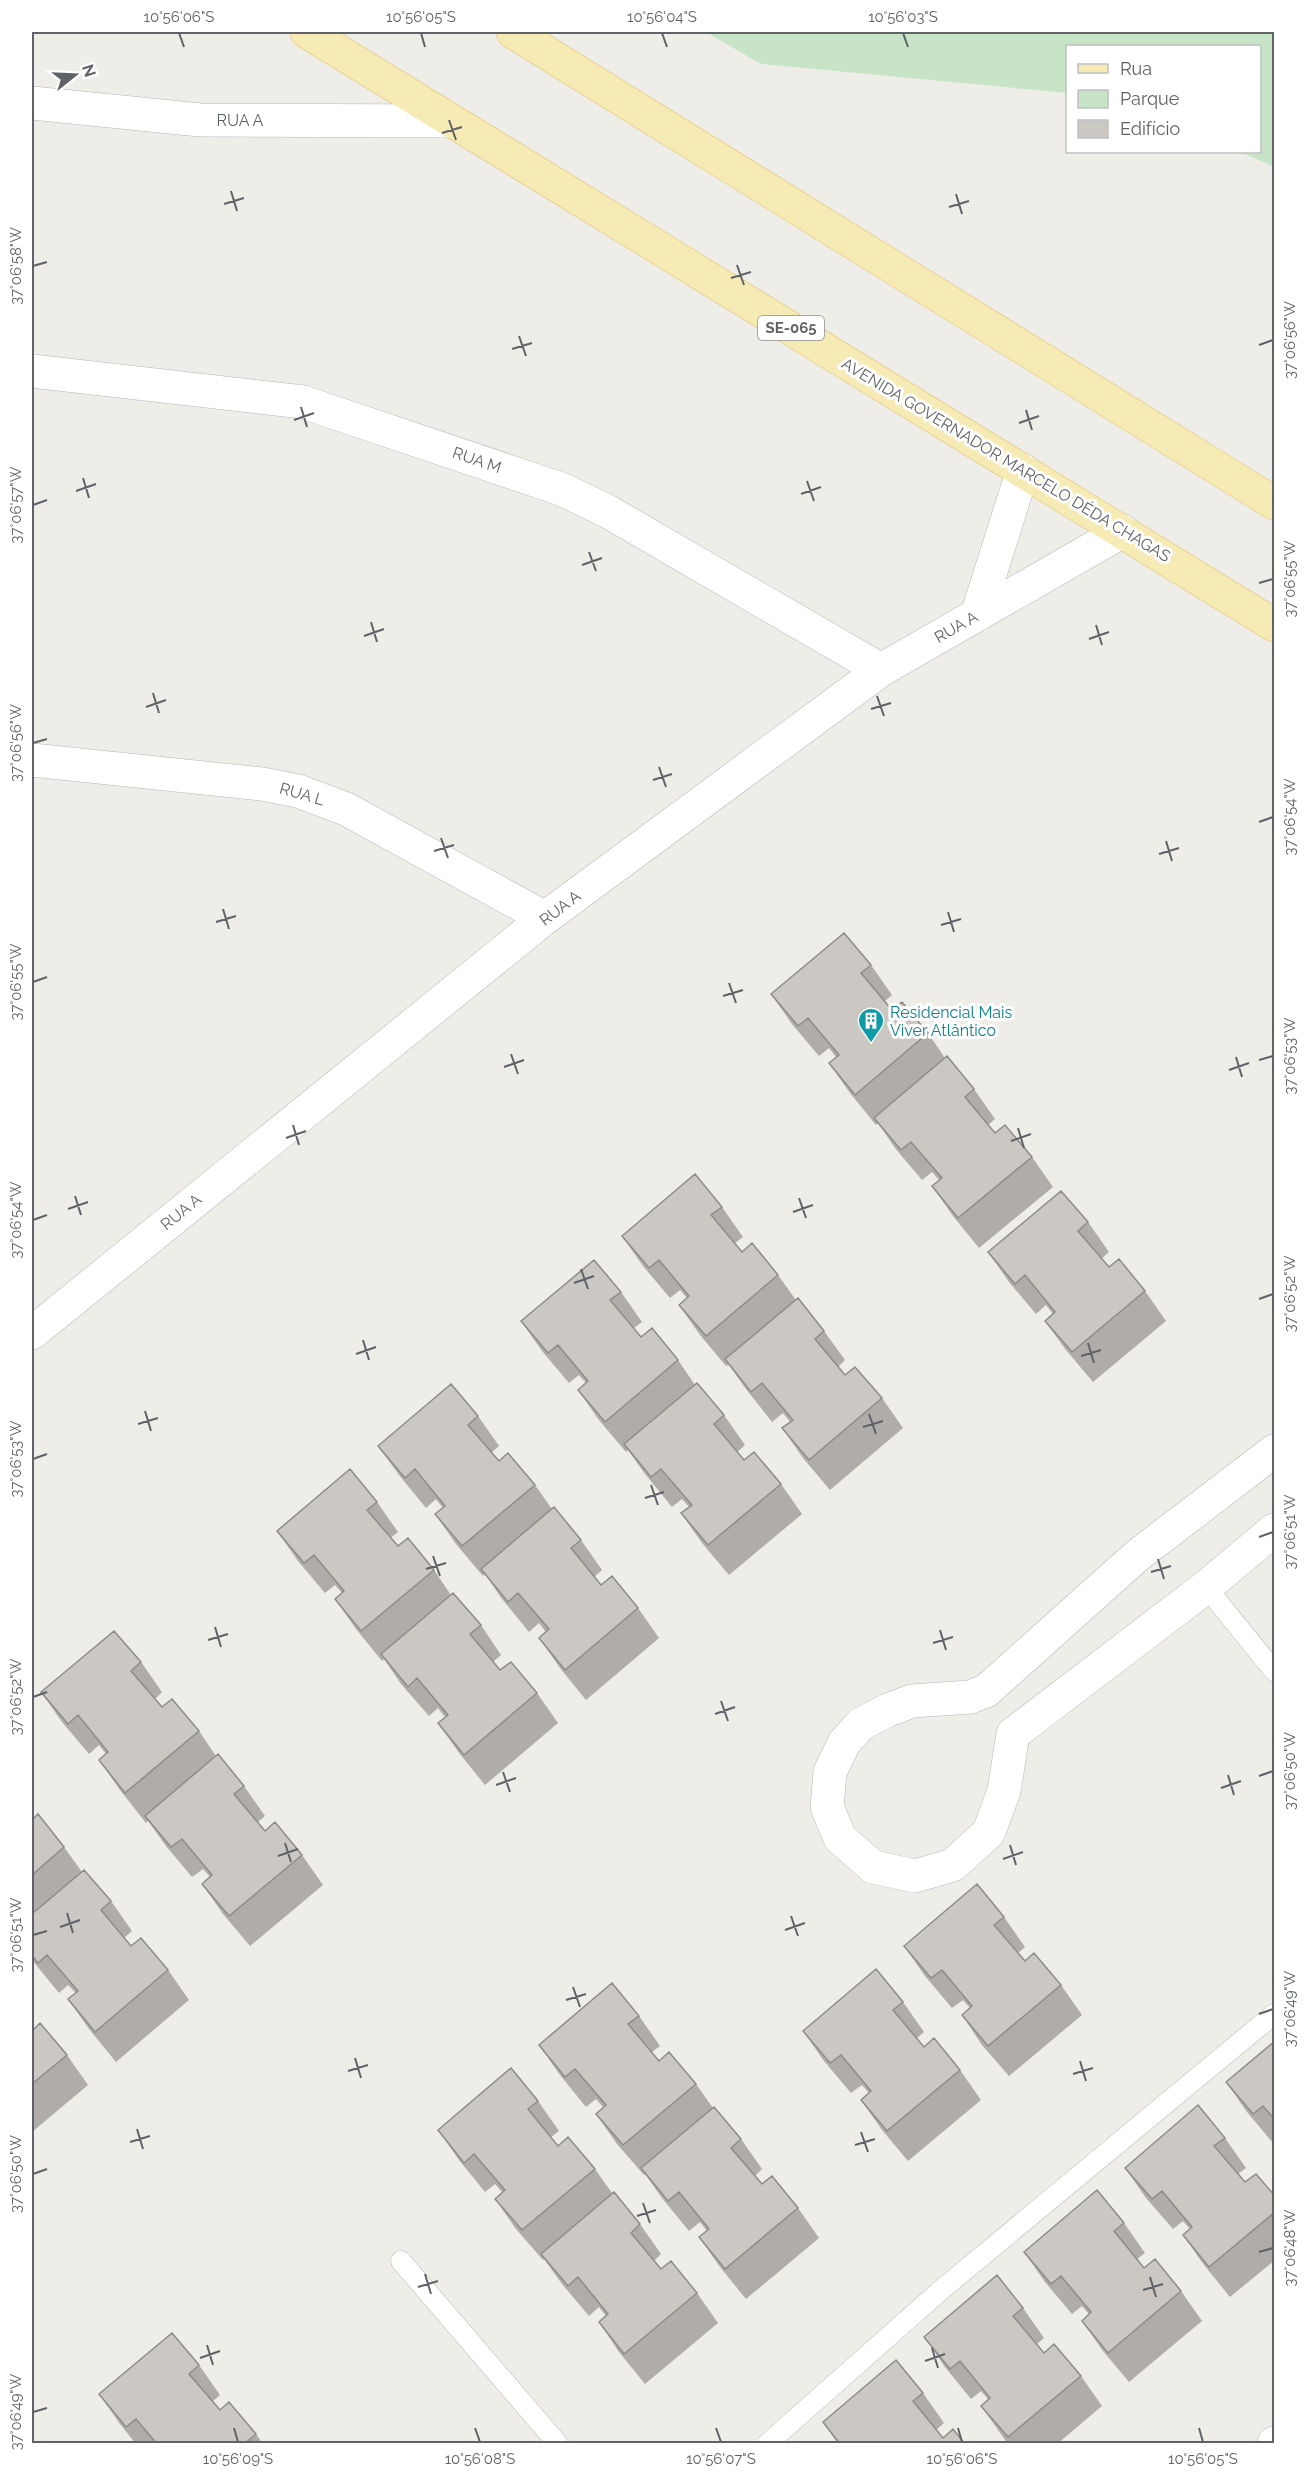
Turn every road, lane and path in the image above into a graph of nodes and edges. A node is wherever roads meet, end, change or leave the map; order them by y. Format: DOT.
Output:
graph roads {
  1 [pos="307,32"];
  2 [pos="513,32"];
  3 [pos="32,103"];
  4 [pos="449,121"];
  5 [pos="32,371"];
  6 [pos="1023,470"];
  7 [pos="1275,503"];
  8 [pos="1123,531"];
  9 [pos="977,615"];
  10 [pos="1275,625"];
  11 [pos="881,670"];
  12 [pos="32,760"];
  13 [pos="545,918"];
  14 [pos="32,1333"];
  15 [pos="1275,1451"];
  16 [pos="1275,1530"];
  17 [pos="1206,1587"];
  18 [pos="1275,1671"];
  19 [pos="1275,2014"];
  20 [pos="400,2261"];
  21 [pos="558,2444"];
  22 [pos="767,2444"];
  1 -- 4 [label="main road, AVENIDA GOVERNADOR MARCELO DÉDA CHAGAS / SE-065"];
  2 -- 7 [label="main road"];
  3 -- 4 [label="street, RUA A"];
  4 -- 6 [label="main road, AVENIDA GOVERNADOR MARCELO DÉDA CHAGAS / SE-065"];
  5 -- 11 [label="street, RUA M"];
  6 -- 8 [label="main road, AVENIDA GOVERNADOR MARCELO DÉDA CHAGAS / SE-065"];
  6 -- 9 [label="street"];
  8 -- 9 [label="street, RUA A"];
  8 -- 10 [label="main road, AVENIDA GOVERNADOR MARCELO DÉDA CHAGAS / SE-065"];
  9 -- 11 [label="street, RUA A"];
  11 -- 13 [label="street, RUA A"];
  12 -- 13 [label="street, RUA L"];
  13 -- 14 [label="street, RUA A"];
  15 -- 17 [label="street"];
  16 -- 17 [label="street"];
  17 -- 18 [label="lane"];
  19 -- 22 [label="lane"];
  20 -- 21 [label="lane"];
}
